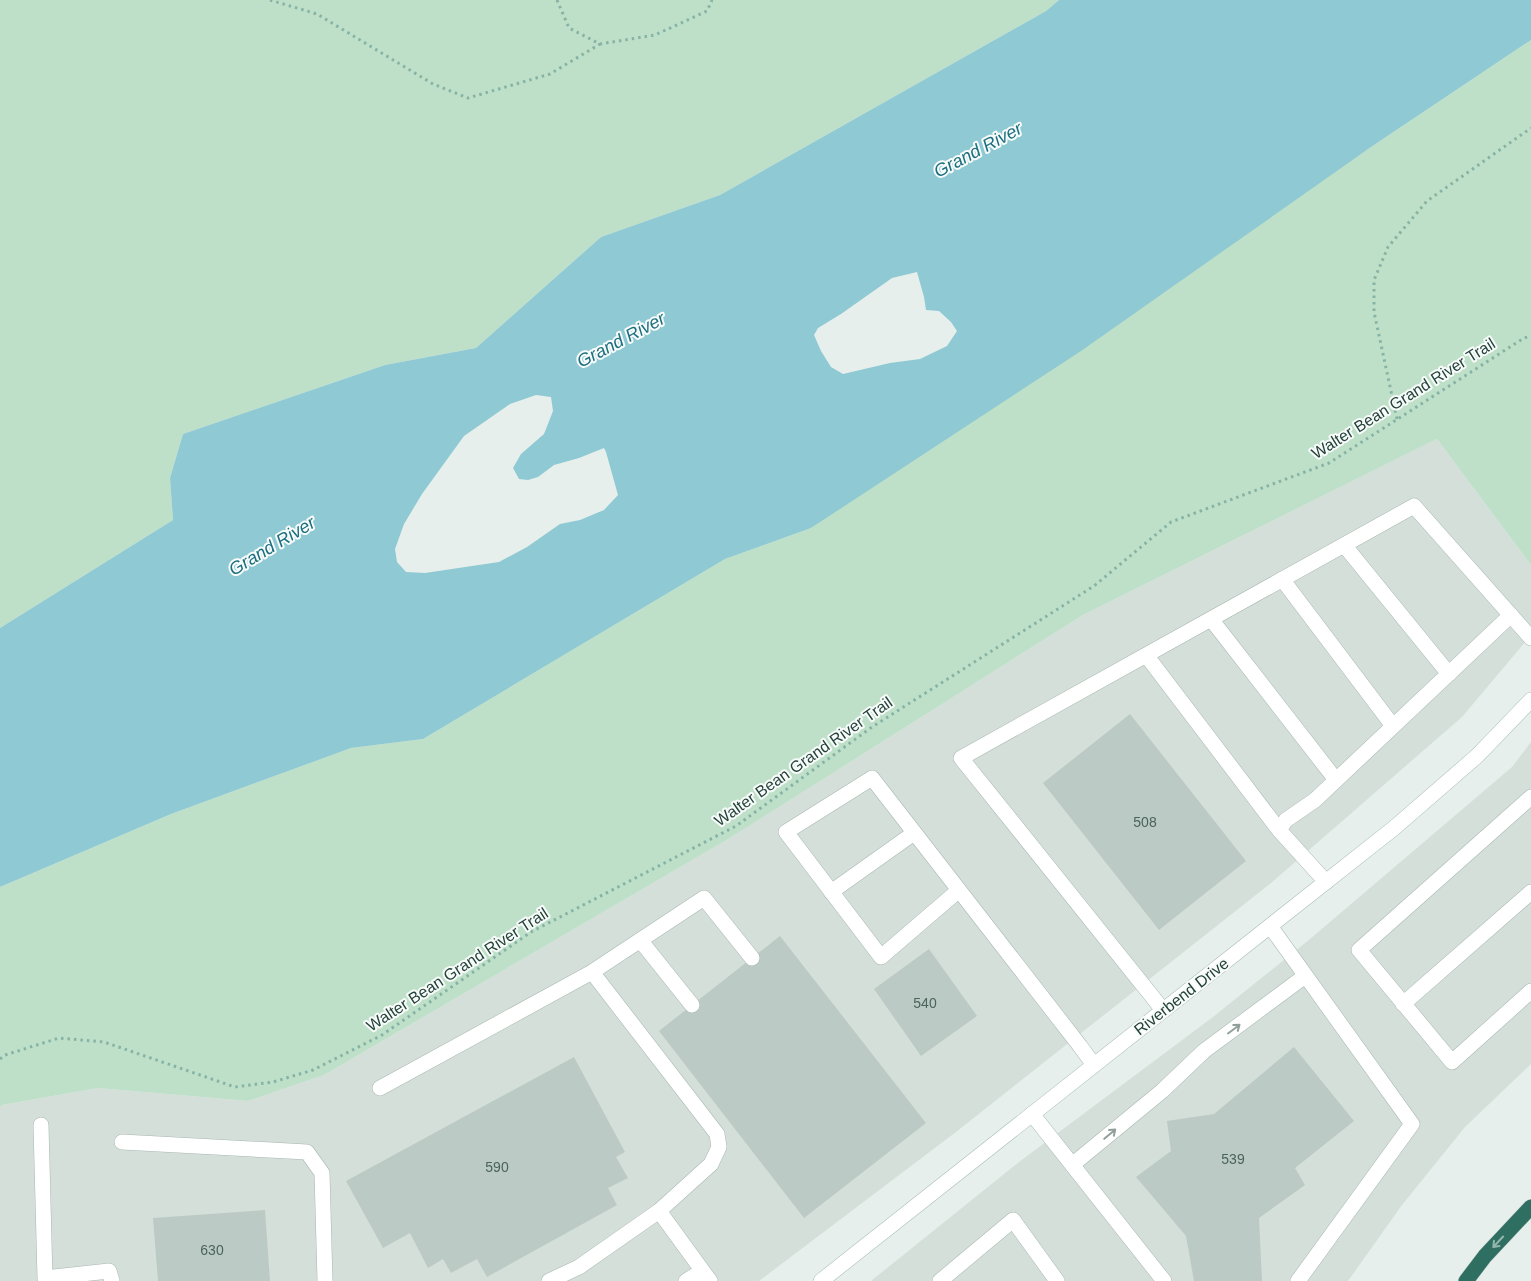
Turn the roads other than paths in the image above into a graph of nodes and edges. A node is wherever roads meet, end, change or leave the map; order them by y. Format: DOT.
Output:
graph roads {
  1 [pos="1344,545"];
  2 [pos="1282,579"];
  3 [pos="1511,616"];
  4 [pos="1211,619"];
  5 [pos="1531,638"];
  6 [pos="1146,655"];
  7 [pos="1448,674"];
  8 [pos="1531,700"];
  9 [pos="1394,726"];
  10 [pos="1336,780"];
  11 [pos="1531,797"];
  12 [pos="1279,830"];
  13 [pos="914,833"];
  14 [pos="1326,882"];
  15 [pos="959,890"];
  16 [pos="831,892"];
  17 [pos="1531,892"];
  18 [pos="1270,926"];
  19 [pos="640,940"];
  20 [pos="752,958"];
  21 [pos="592,972"];
  22 [pos="1305,976"];
  23 [pos="1531,991"];
  24 [pos="1404,1004"];
  25 [pos="692,1005"];
  26 [pos="1163,1010"];
  27 [pos="1094,1065"];
  28 [pos="380,1088"];
  29 [pos="1032,1114"];
  30 [pos="41,1125"];
  31 [pos="122,1142"];
  32 [pos="1072,1165"];
  33 [pos="1531,1207"];
  34 [pos="659,1211"];
  35 [pos="706,1276"];
  36 [pos="112,1281"];
  37 [pos="325,1281"];
  38 [pos="549,1281"];
  39 [pos="686,1281"];
  40 [pos="821,1281"];
  41 [pos="940,1281"];
  42 [pos="1057,1281"];
  43 [pos="1164,1281"];
  44 [pos="1298,1281"];
  45 [pos="1466,1281"];
  1 -- 2 [label="street"];
  1 -- 3 [label="street"];
  1 -- 7 [label="street"];
  2 -- 4 [label="street"];
  2 -- 9 [label="street"];
  3 -- 5 [label="street"];
  3 -- 7 [label="street"];
  4 -- 6 [label="street"];
  4 -- 10 [label="street"];
  6 -- 12 [label="street"];
  6 -- 26 [label="street"];
  7 -- 9 [label="street"];
  8 -- 14 [label="street, Riverbend Drive"];
  9 -- 10 [label="street"];
  10 -- 12 [label="street"];
  11 -- 24 [label="street"];
  12 -- 14 [label="street"];
  13 -- 15 [label="street"];
  13 -- 16 [label="street"];
  13 -- 16 [label="street"];
  14 -- 18 [label="street, Riverbend Drive"];
  15 -- 16 [label="street"];
  15 -- 27 [label="street"];
  17 -- 24 [label="street"];
  18 -- 22 [label="street"];
  18 -- 26 [label="street, Riverbend Drive"];
  19 -- 20 [label="street"];
  19 -- 21 [label="street"];
  19 -- 25 [label="street"];
  21 -- 28 [label="street"];
  21 -- 34 [label="street"];
  32 -- 22 [label="street, one-way"];
  22 -- 44 [label="street"];
  23 -- 24 [label="street"];
  26 -- 27 [label="street, Riverbend Drive"];
  27 -- 29 [label="street, Riverbend Drive"];
  29 -- 32 [label="street"];
  29 -- 40 [label="street, Riverbend Drive"];
  30 -- 36 [label="street"];
  31 -- 37 [label="street"];
  32 -- 43 [label="street"];
  33 -- 45 [label="highway, one-way"];
  34 -- 35 [label="street"];
  34 -- 38 [label="street"];
  35 -- 39 [label="street"];
  41 -- 42 [label="street"];
}
